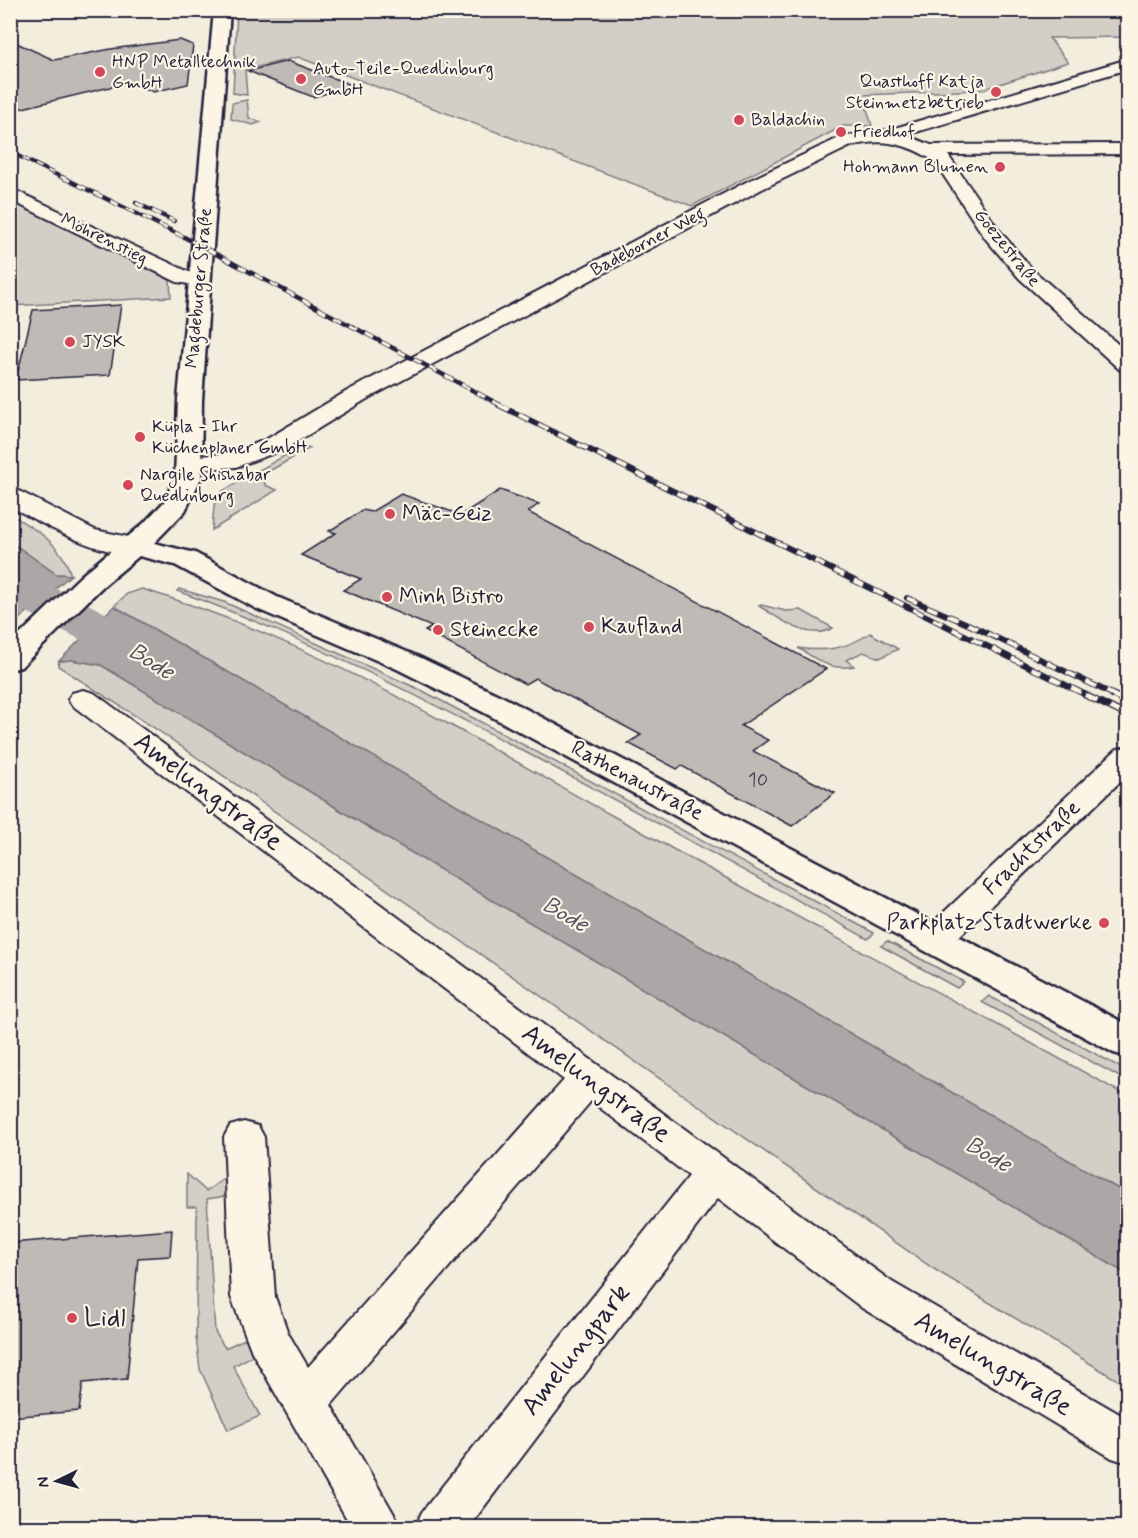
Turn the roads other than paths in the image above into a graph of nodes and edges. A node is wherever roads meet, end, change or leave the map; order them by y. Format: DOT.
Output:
graph roads {
  1 [pos="222,10"];
  2 [pos="1128,64"];
  3 [pos="889,135"];
  4 [pos="1128,149"];
  5 [pos="929,150"];
  6 [pos="10,193"];
  7 [pos="200,280"];
  8 [pos="1128,366"];
  9 [pos="189,464"];
  10 [pos="10,496"];
  11 [pos="134,546"];
  12 [pos="16,654"];
  13 [pos="83,699"];
  14 [pos="1128,756"];
  15 [pos="936,939"];
  16 [pos="1128,1043"];
  17 [pos="588,1078"];
  18 [pos="244,1137"];
  19 [pos="714,1173"];
  20 [pos="306,1401"];
  21 [pos="1128,1443"];
  22 [pos="378,1527"];
  23 [pos="439,1527"];
  1 -- 7 [label="main road, Magdeburger Straße"];
  2 -- 3 [label="street, Badeborner Weg"];
  3 -- 5 [label="street, Goezestraße"];
  3 -- 9 [label="street, Badeborner Weg"];
  4 -- 5 [label="street"];
  5 -- 8 [label="street, Goezestraße"];
  6 -- 7 [label="street, Möhrenstieg"];
  7 -- 9 [label="main road, Magdeburger Straße"];
  9 -- 11 [label="main road, Magdeburger Straße"];
  10 -- 11 [label="street"];
  11 -- 12 [label="main road, Magdeburger Straße"];
  11 -- 15 [label="main road, Rathenaustraße"];
  13 -- 17 [label="street, Amelungstraße"];
  14 -- 15 [label="street, Frachtstraße"];
  15 -- 16 [label="main road, Rathenaustraße"];
  17 -- 19 [label="street, Amelungstraße"];
  17 -- 20 [label="street"];
  18 -- 20 [label="street"];
  19 -- 21 [label="street, Amelungstraße"];
  19 -- 23 [label="street, Amelungpark"];
  20 -- 22 [label="street"];
}
